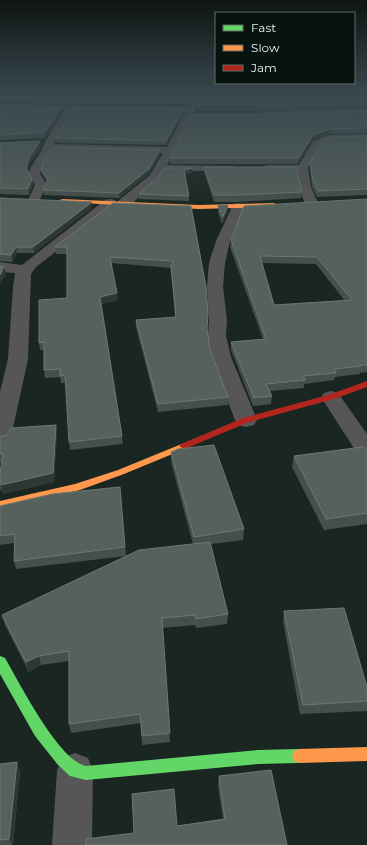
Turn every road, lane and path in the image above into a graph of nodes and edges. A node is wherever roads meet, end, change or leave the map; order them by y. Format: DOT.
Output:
graph roads {
  1 [pos="56,131"];
  2 [pos="179,131"];
  3 [pos="367,137"];
  4 [pos="35,142"];
  5 [pos="48,144"];
  6 [pos="169,150"];
  7 [pos="160,168"];
  8 [pos="259,168"];
  9 [pos="302,168"];
  10 [pos="245,169"];
  11 [pos="38,200"];
  12 [pos="312,203"];
  13 [pos="116,204"];
  14 [pos="283,205"];
  15 [pos="238,207"];
  16 [pos="0,267"];
  17 [pos="26,270"];
  18 [pos="367,384"];
  19 [pos="331,397"];
  20 [pos="246,420"];
  21 [pos="0,437"];
  22 [pos="367,452"];
  23 [pos="0,505"];
  24 [pos="0,662"];
  25 [pos="367,754"];
  26 [pos="75,771"];
  27 [pos="72,845"];
  1 -- 5 [label="street"];
  2 -- 6 [label="street"];
  3 -- 9 [label="street"];
  4 -- 5 [label="street"];
  5 -- 6 [label="street"];
  5 -- 11 [label="street"];
  6 -- 7 [label="street"];
  7 -- 10 [label="street"];
  7 -- 13 [label="street"];
  8 -- 9 [label="street"];
  9 -- 12 [label="street"];
  11 -- 13 [label="street"];
  13 -- 15 [label="street"];
  13 -- 17 [label="street"];
  14 -- 15 [label="street"];
  15 -- 20 [label="street"];
  16 -- 17 [label="street"];
  17 -- 21 [label="street"];
  18 -- 19 [label="street"];
  19 -- 20 [label="street"];
  19 -- 22 [label="street"];
  20 -- 23 [label="street"];
  24 -- 26 [label="street"];
  25 -- 26 [label="street"];
  26 -- 27 [label="street"];
}
